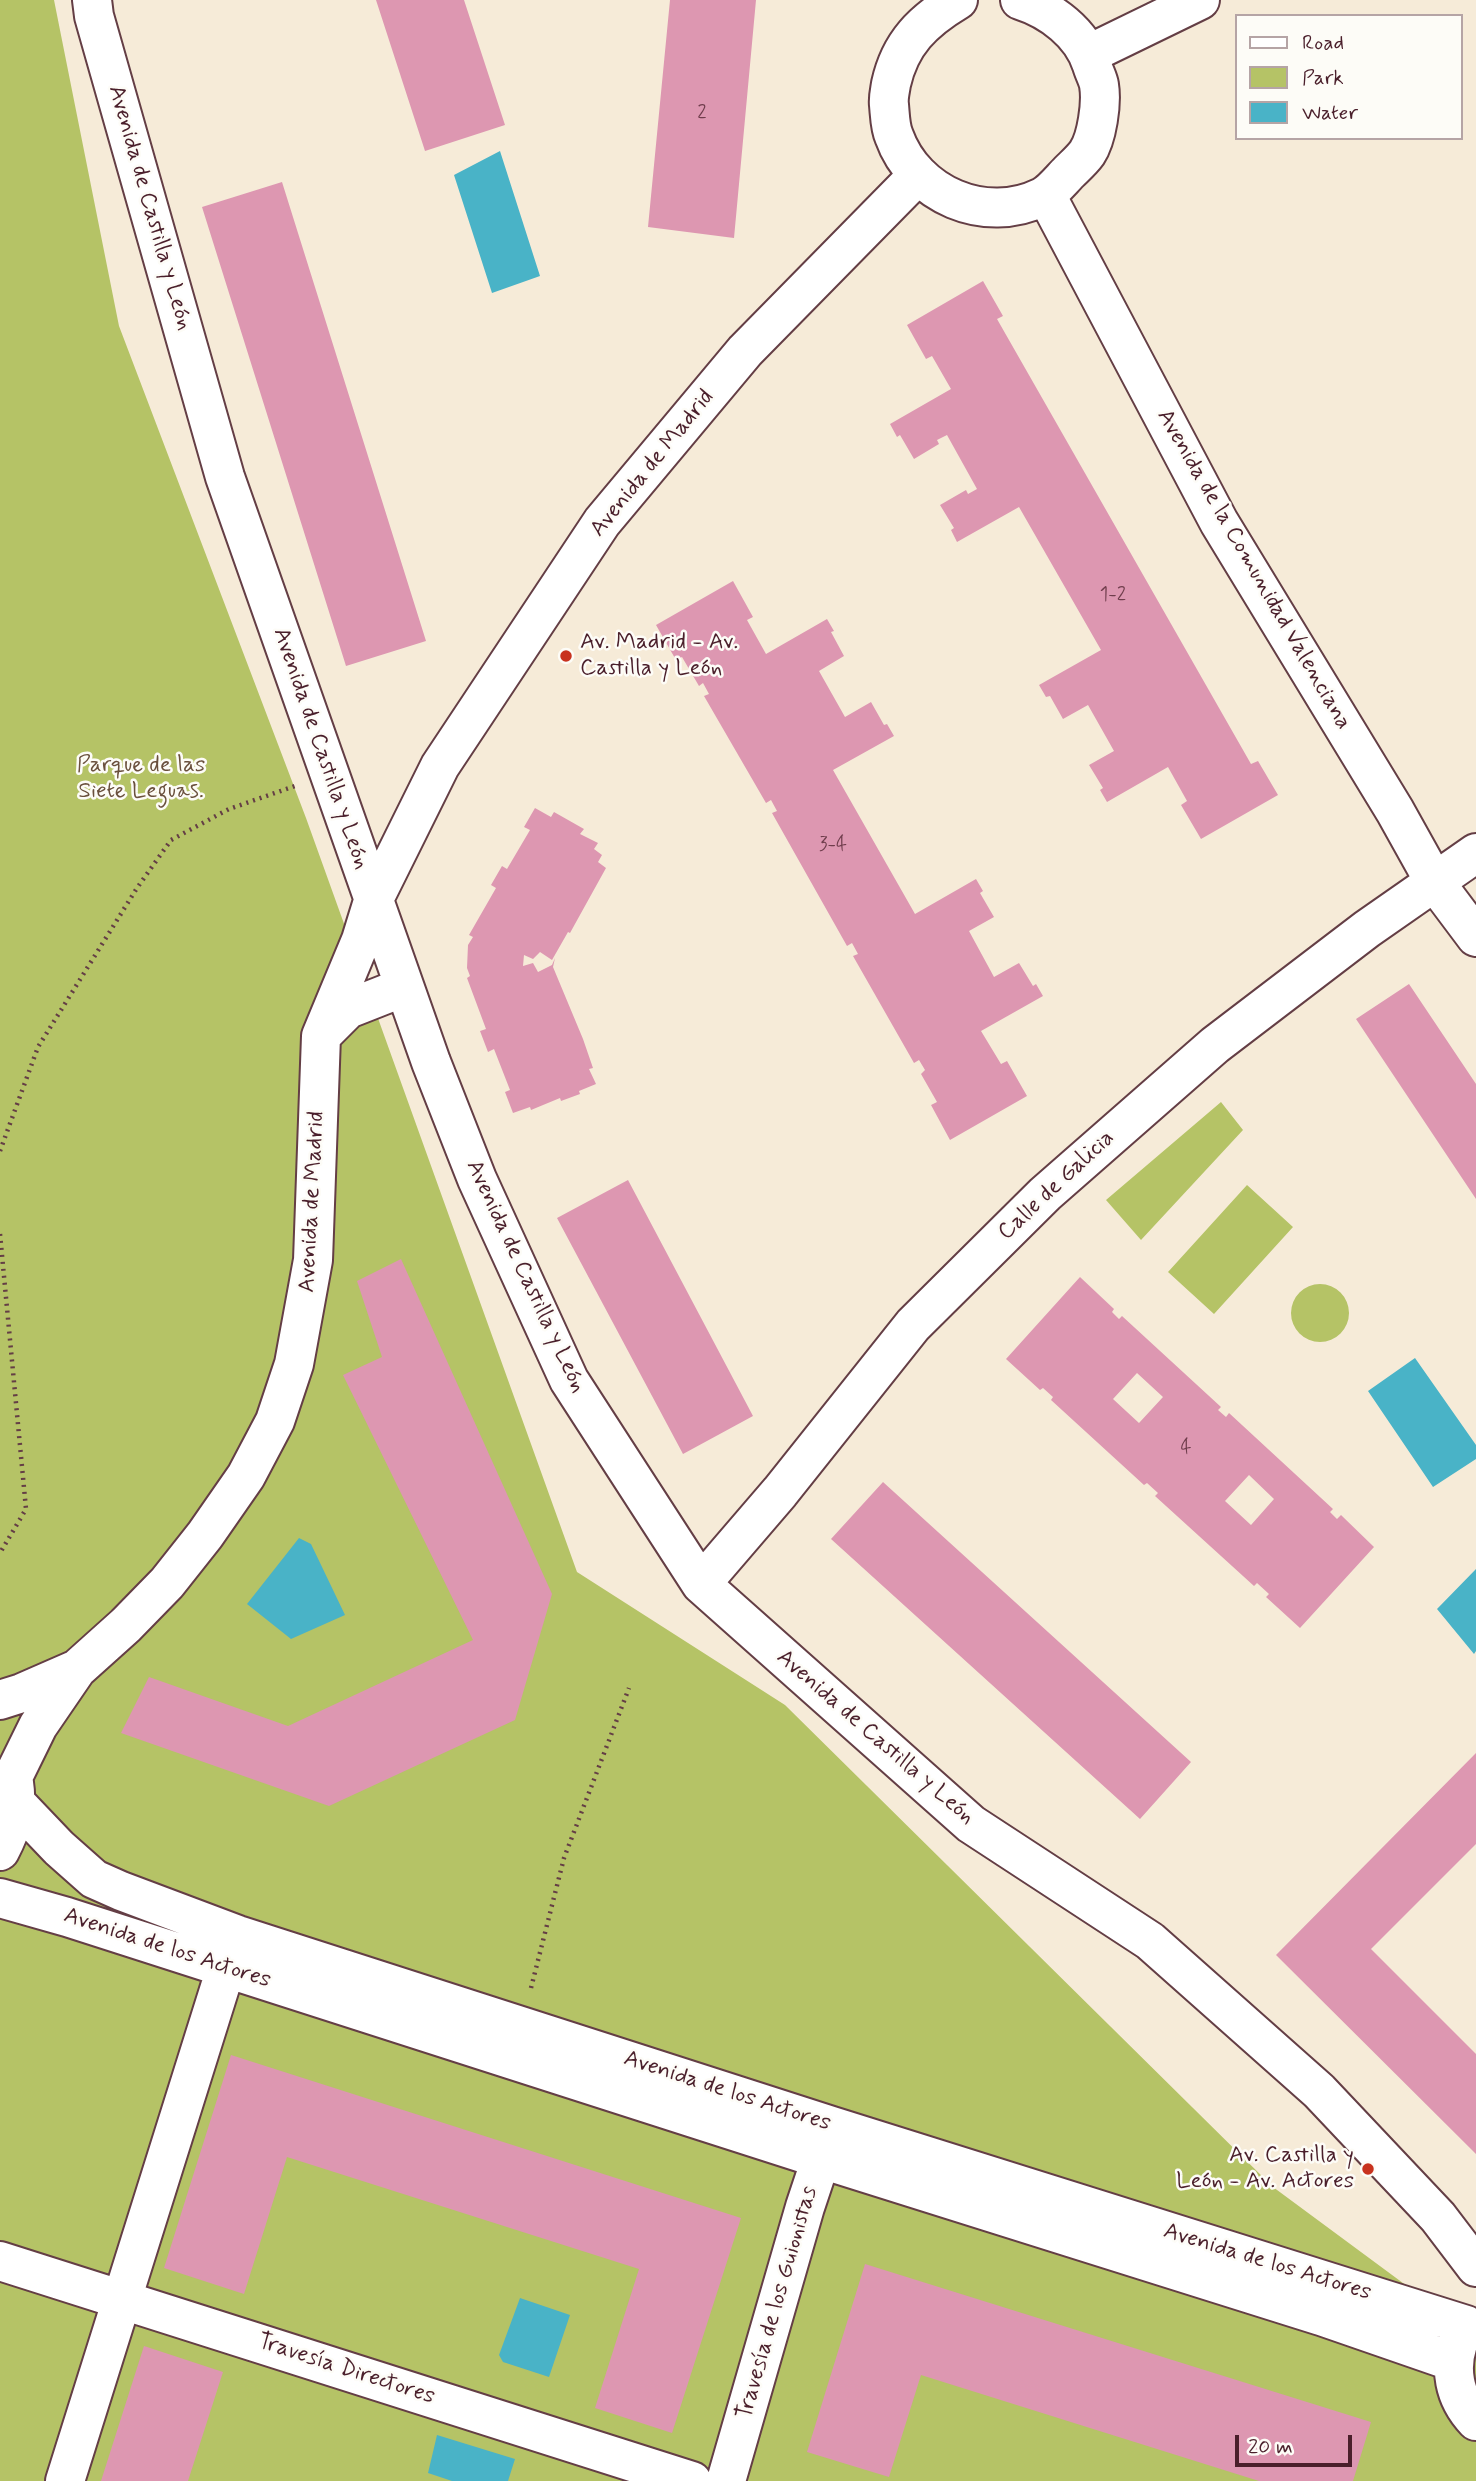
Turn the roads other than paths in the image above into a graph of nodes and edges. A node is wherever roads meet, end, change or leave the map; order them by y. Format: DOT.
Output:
graph roads {
  1 [pos="92,0"];
  2 [pos="958,0"];
  3 [pos="1020,0"];
  4 [pos="1200,0"];
  5 [pos="1089,54"];
  6 [pos="918,176"];
  7 [pos="1046,195"];
  8 [pos="1476,853"];
  9 [pos="1434,881"];
  10 [pos="373,901"];
  11 [pos="1476,937"];
  12 [pos="404,987"];
  13 [pos="321,1036"];
  14 [pos="701,1584"];
  15 [pos="77,1669"];
  16 [pos="0,1700"];
  17 [pos="10,1777"];
  18 [pos="0,1851"];
  19 [pos="0,1898"];
  20 [pos="226,1968"];
  21 [pos="827,2143"];
  22 [pos="0,2261"];
  23 [pos="1476,2267"];
  24 [pos="122,2299"];
  25 [pos="1471,2319"];
  26 [pos="1454,2362"];
  27 [pos="1476,2421"];
  28 [pos="65,2481"];
  29 [pos="692,2481"];
  30 [pos="726,2481"];
  1 -- 10 [label="street, Avenida de Castilla y León"];
  2 -- 6 [label="street"];
  3 -- 5 [label="street"];
  4 -- 5 [label="street"];
  5 -- 7 [label="street"];
  6 -- 7 [label="street"];
  6 -- 10 [label="street, Avenida de Madrid"];
  7 -- 9 [label="street, Avenida de la Comunidad Valenciana"];
  8 -- 9 [label="street, Calle de Galicia"];
  9 -- 11 [label="street, Avenida de la Comunidad Valenciana"];
  9 -- 14 [label="street, Calle de Galicia"];
  10 -- 12 [label="street, Avenida de Castilla y León"];
  10 -- 13 [label="street, Avenida de Madrid"];
  12 -- 13 [label="street"];
  12 -- 14 [label="street, Avenida de Castilla y León"];
  13 -- 15 [label="street, Avenida de Madrid"];
  14 -- 23 [label="street, Avenida de Castilla y León"];
  15 -- 16 [label="street, Avenida de Madrid"];
  15 -- 17 [label="street, Avenida de Madrid"];
  17 -- 18 [label="street, Avenida de Madrid"];
  17 -- 21 [label="street, Avenida de los Actores"];
  19 -- 20 [label="street, Avenida de los Actores"];
  20 -- 21 [label="street, Avenida de los Actores"];
  20 -- 24 [label="street"];
  21 -- 25 [label="street, Avenida de los Actores"];
  21 -- 26 [label="street, Avenida de los Actores"];
  21 -- 30 [label="street, Travesía de los Guionistas"];
  22 -- 24 [label="street, Travesía Directores"];
  24 -- 28 [label="street"];
  24 -- 29 [label="street, Travesía Directores"];
  25 -- 26 [label="street"];
  26 -- 27 [label="street"];
}
